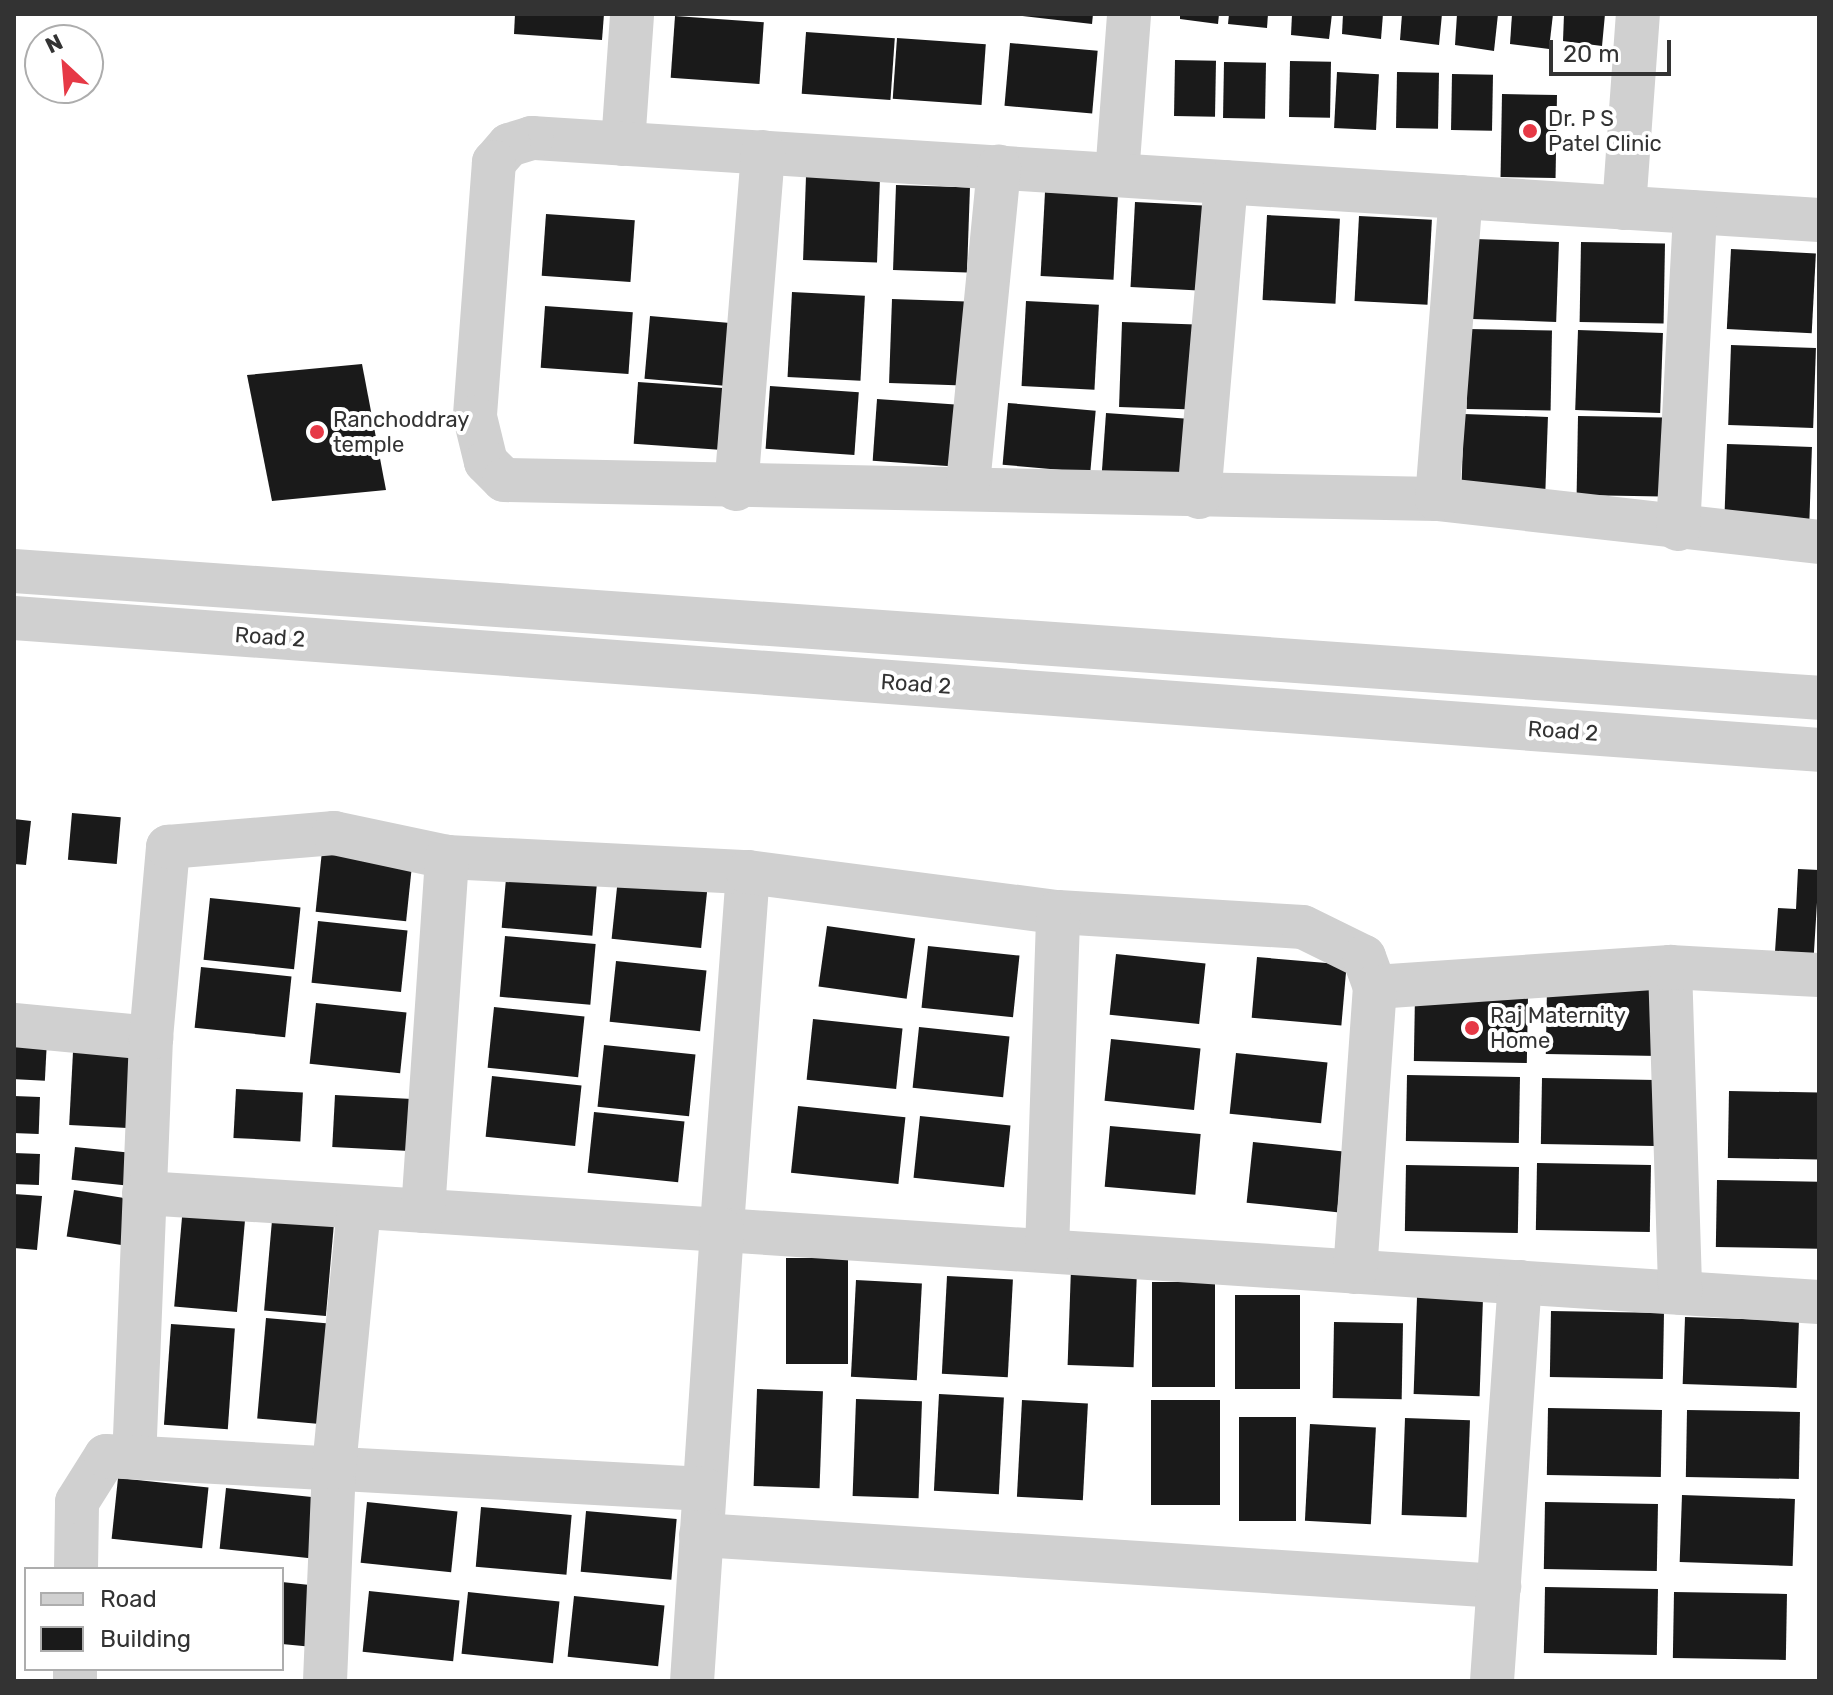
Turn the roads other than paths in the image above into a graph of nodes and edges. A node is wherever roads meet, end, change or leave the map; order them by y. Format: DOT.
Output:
graph roads {
  1 [pos="632,14"];
  2 [pos="1129,14"];
  3 [pos="1638,14"];
  4 [pos="623,144"];
  5 [pos="763,152"];
  6 [pos="999,167"];
  7 [pos="1117,175"];
  8 [pos="1226,182"];
  9 [pos="1461,197"];
  10 [pos="1624,208"];
  11 [pos="1695,212"];
  12 [pos="1819,220"];
  13 [pos="968,484"];
  14 [pos="736,489"];
  15 [pos="1199,497"];
  16 [pos="1437,499"];
  17 [pos="1678,529"];
  18 [pos="1819,542"];
  19 [pos="14,571"];
  20 [pos="14,618"];
  21 [pos="1819,698"];
  22 [pos="1819,750"];
  23 [pos="447,857"];
  24 [pos="748,872"];
  25 [pos="1058,912"];
  26 [pos="1670,967"];
  27 [pos="1819,975"];
  28 [pos="1375,987"];
  29 [pos="14,1025"];
  30 [pos="151,1038"];
  31 [pos="144,1193"];
  32 [pos="359,1207"];
  33 [pos="423,1211"];
  34 [pos="722,1230"];
  35 [pos="1047,1251"];
  36 [pos="1355,1272"];
  37 [pos="1520,1282"];
  38 [pos="1680,1293"];
  39 [pos="1819,1302"];
  40 [pos="134,1456"];
  41 [pos="334,1467"];
  42 [pos="704,1489"];
  43 [pos="701,1535"];
  44 [pos="76,1567"];
  45 [pos="1499,1586"];
  46 [pos="325,1681"];
  47 [pos="692,1681"];
  48 [pos="1492,1681"];
  1 -- 4 [label="street"];
  2 -- 7 [label="street"];
  3 -- 10 [label="street"];
  4 -- 5 [label="street"];
  4 -- 14 [label="street"];
  5 -- 6 [label="street"];
  5 -- 14 [label="street"];
  6 -- 7 [label="street"];
  6 -- 13 [label="street"];
  7 -- 8 [label="street"];
  8 -- 9 [label="street"];
  8 -- 15 [label="street"];
  9 -- 10 [label="street"];
  9 -- 16 [label="street"];
  10 -- 11 [label="street"];
  11 -- 12 [label="street"];
  11 -- 17 [label="street"];
  13 -- 14 [label="street"];
  13 -- 15 [label="street"];
  15 -- 16 [label="street"];
  16 -- 17 [label="street"];
  17 -- 18 [label="street"];
  19 -- 21 [label="street"];
  20 -- 22 [label="street, Road 2"];
  23 -- 24 [label="street"];
  23 -- 30 [label="street"];
  23 -- 33 [label="street"];
  24 -- 25 [label="street"];
  24 -- 34 [label="street"];
  25 -- 28 [label="street"];
  25 -- 35 [label="street"];
  26 -- 27 [label="street"];
  26 -- 28 [label="street"];
  26 -- 38 [label="street"];
  28 -- 36 [label="street"];
  29 -- 30 [label="street"];
  30 -- 31 [label="street"];
  31 -- 32 [label="street"];
  31 -- 40 [label="street"];
  32 -- 33 [label="street"];
  32 -- 41 [label="street"];
  33 -- 34 [label="street"];
  34 -- 35 [label="street"];
  34 -- 42 [label="street"];
  35 -- 36 [label="street"];
  36 -- 37 [label="street"];
  37 -- 38 [label="street"];
  37 -- 45 [label="street"];
  38 -- 39 [label="street"];
  40 -- 41 [label="street"];
  40 -- 44 [label="street"];
  41 -- 42 [label="street"];
  41 -- 46 [label="street"];
  42 -- 43 [label="street"];
  43 -- 45 [label="street"];
  43 -- 47 [label="street"];
  45 -- 48 [label="street"];
}
